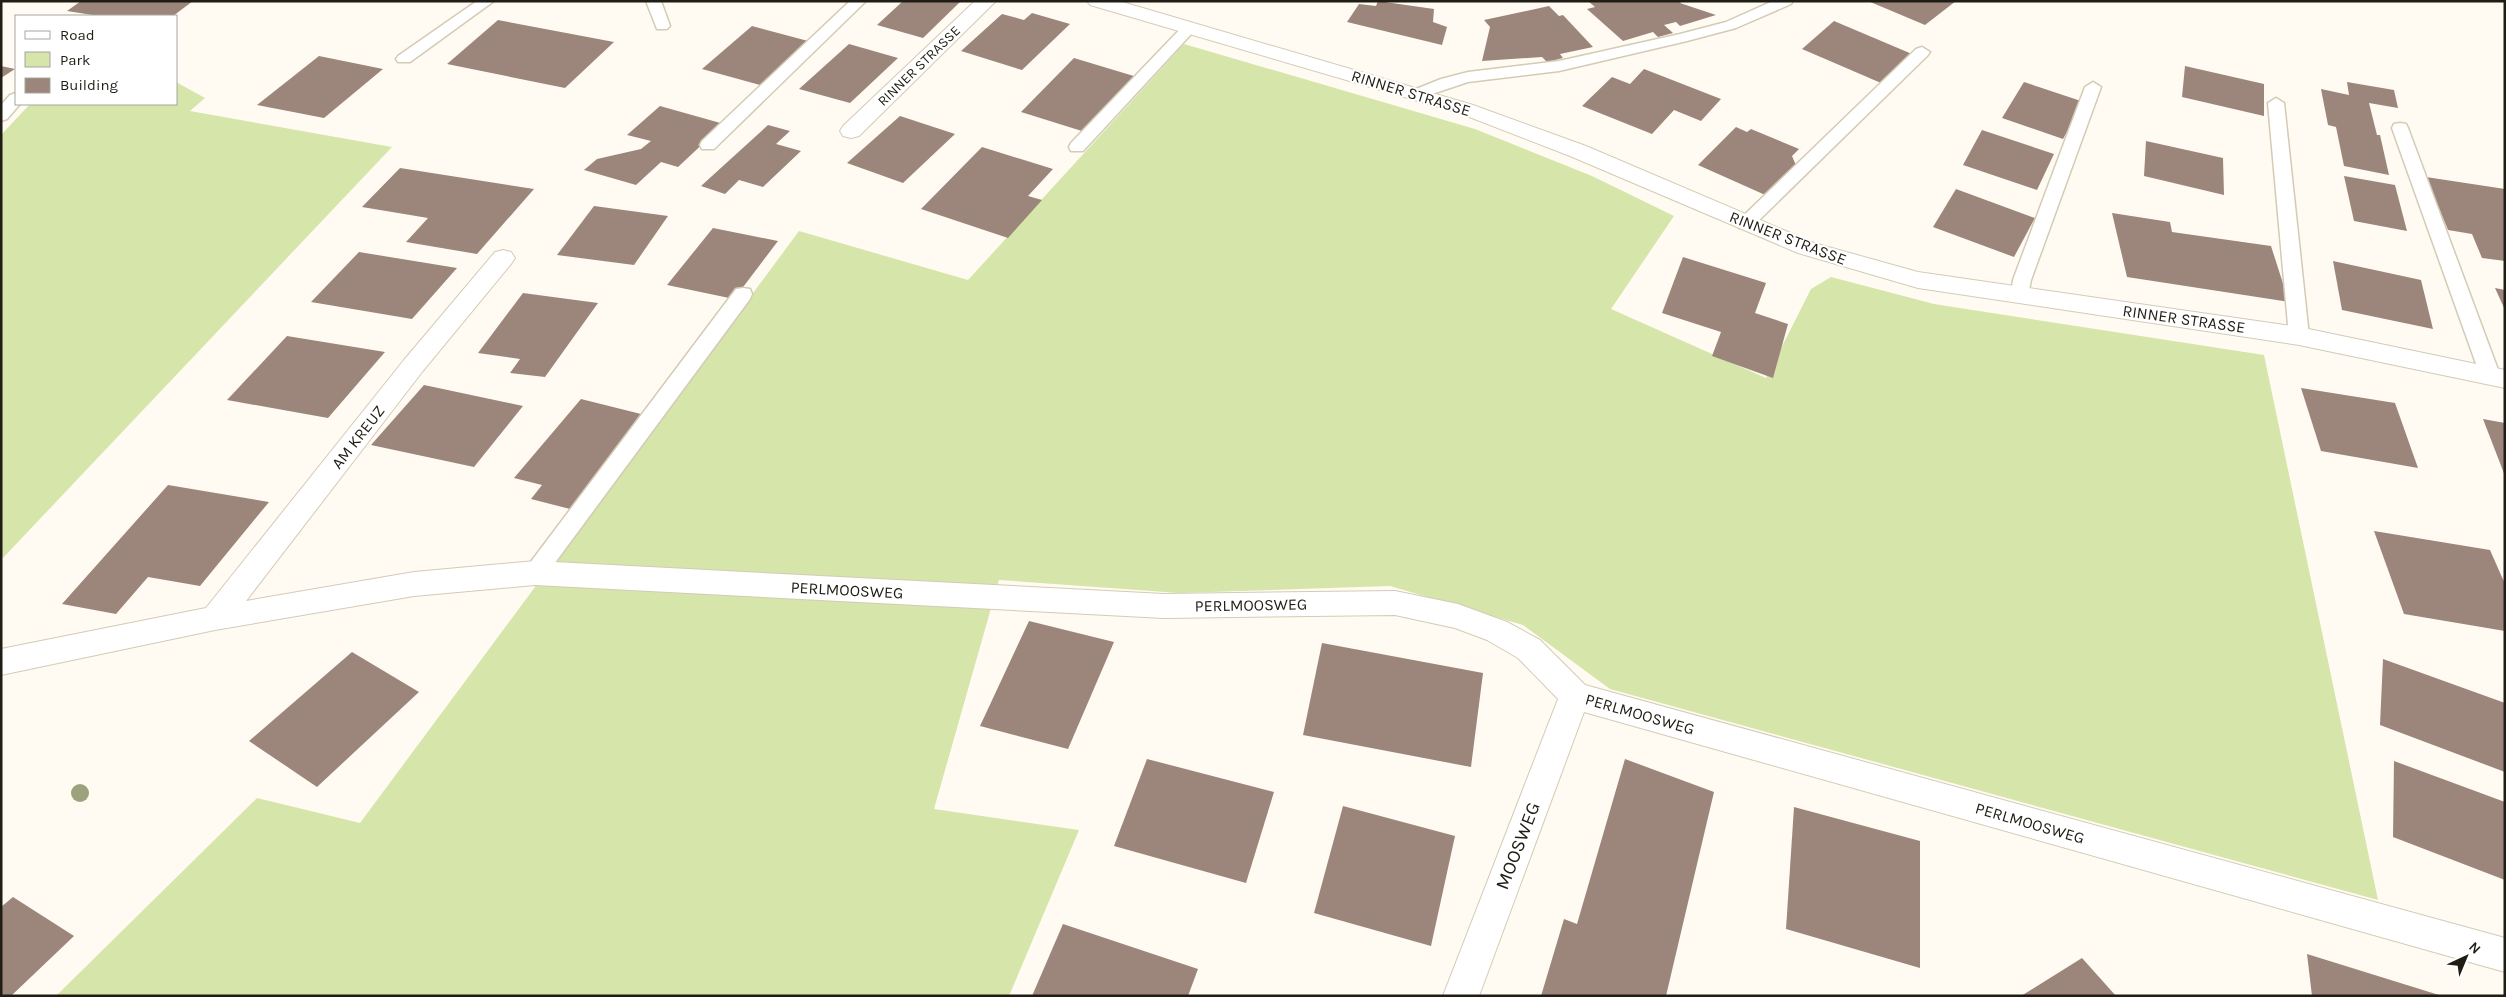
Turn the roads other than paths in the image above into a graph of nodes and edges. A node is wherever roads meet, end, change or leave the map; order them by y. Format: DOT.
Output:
graph roads {
  1 [pos="487,1"];
  2 [pos="653,1"];
  3 [pos="859,1"];
  4 [pos="986,1"];
  5 [pos="1097,1"];
  6 [pos="1786,1"];
  7 [pos="662,26"];
  8 [pos="1189,28"];
  9 [pos="1922,52"];
  10 [pos="404,59"];
  11 [pos="2093,88"];
  12 [pos="1417,94"];
  13 [pos="15,99"];
  14 [pos="2276,103"];
  15 [pos="1,116"];
  16 [pos="2400,128"];
  17 [pos="852,130"];
  18 [pos="708,145"];
  19 [pos="1078,148"];
  20 [pos="1745,224"];
  21 [pos="503,258"];
  22 [pos="743,294"];
  23 [pos="2020,294"];
  24 [pos="2299,336"];
  25 [pos="2498,377"];
  26 [pos="534,573"];
  27 [pos="215,618"];
  28 [pos="1,662"];
  29 [pos="1575,696"];
  30 [pos="2505,955"];
  31 [pos="1461,996"];
  1 -- 10 [label="lane"];
  2 -- 7 [label="lane"];
  3 -- 18 [label="lane"];
  4 -- 17 [label="street, RINNER STRASSE"];
  5 -- 8 [label="street, RINNER STRASSE"];
  6 -- 12 [label="lane"];
  8 -- 12 [label="street, RINNER STRASSE"];
  8 -- 19 [label="lane"];
  9 -- 20 [label="lane"];
  11 -- 23 [label="lane"];
  12 -- 20 [label="street, RINNER STRASSE"];
  13 -- 15 [label="lane"];
  14 -- 24 [label="lane"];
  16 -- 25 [label="lane"];
  20 -- 23 [label="street, RINNER STRASSE"];
  21 -- 27 [label="street, AM KREUZ"];
  22 -- 26 [label="lane"];
  23 -- 24 [label="street, RINNER STRASSE"];
  24 -- 25 [label="street, RINNER STRASSE"];
  26 -- 27 [label="street"];
  26 -- 29 [label="street, PERLMOOSWEG"];
  27 -- 28 [label="street"];
  29 -- 30 [label="street, PERLMOOSWEG"];
  29 -- 31 [label="street, MOOSWEG"];
}
